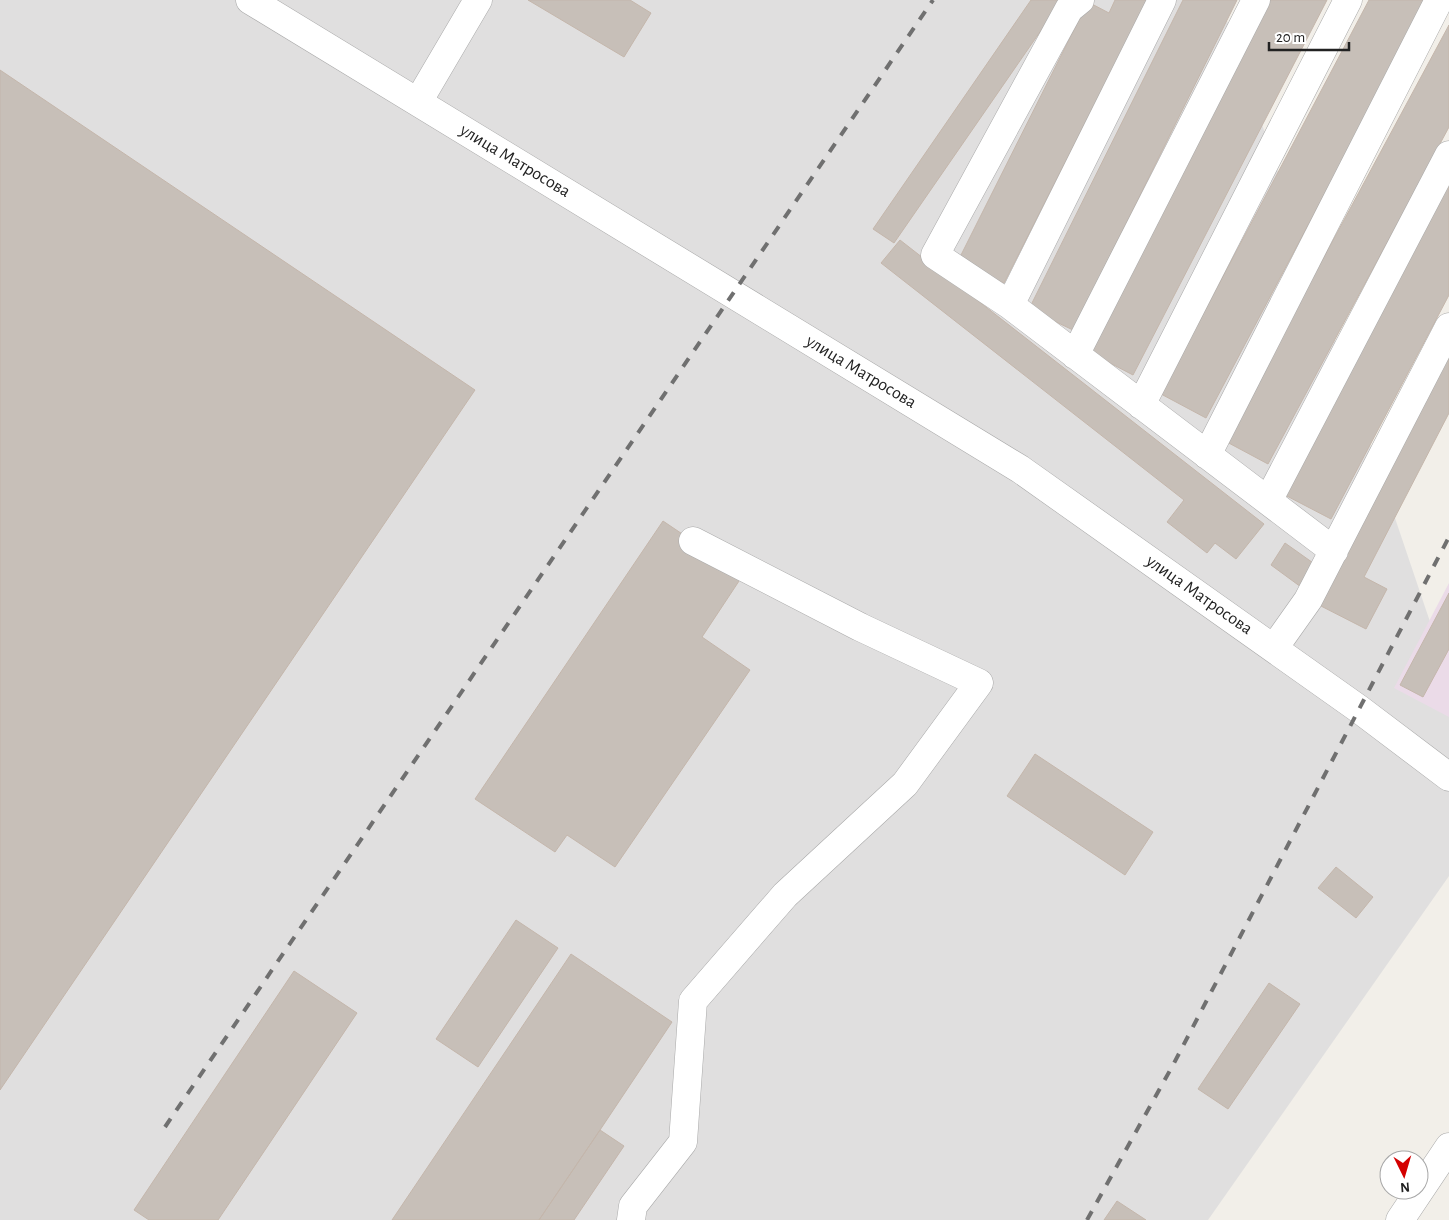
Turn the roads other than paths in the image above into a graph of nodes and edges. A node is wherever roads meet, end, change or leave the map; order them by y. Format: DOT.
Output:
graph roads {
  1 [pos="250,0"];
  2 [pos="478,0"];
  3 [pos="1080,0"];
  4 [pos="1162,0"];
  5 [pos="1256,0"];
  6 [pos="1348,0"];
  7 [pos="1439,0"];
  8 [pos="418,102"];
  9 [pos="1449,155"];
  10 [pos="1010,305"];
  11 [pos="1449,327"];
  12 [pos="1075,355"];
  13 [pos="1141,405"];
  14 [pos="1207,455"];
  15 [pos="1268,501"];
  16 [pos="693,541"];
  17 [pos="1334,551"];
  18 [pos="1274,648"];
  19 [pos="1449,778"];
  20 [pos="1449,1147"];
  21 [pos="631,1220"];
  22 [pos="1400,1220"];
  1 -- 8 [label="street, улица Матросова"];
  2 -- 8 [label="street"];
  3 -- 10 [label="street"];
  4 -- 10 [label="street"];
  5 -- 12 [label="street"];
  6 -- 13 [label="street"];
  7 -- 14 [label="street"];
  8 -- 18 [label="street, улица Матросова"];
  9 -- 15 [label="street"];
  10 -- 12 [label="street"];
  11 -- 17 [label="street"];
  12 -- 13 [label="street"];
  13 -- 14 [label="street"];
  14 -- 15 [label="street"];
  15 -- 17 [label="street"];
  16 -- 21 [label="street"];
  17 -- 18 [label="street"];
  18 -- 19 [label="street, улица Матросова"];
  20 -- 22 [label="street"];
}
